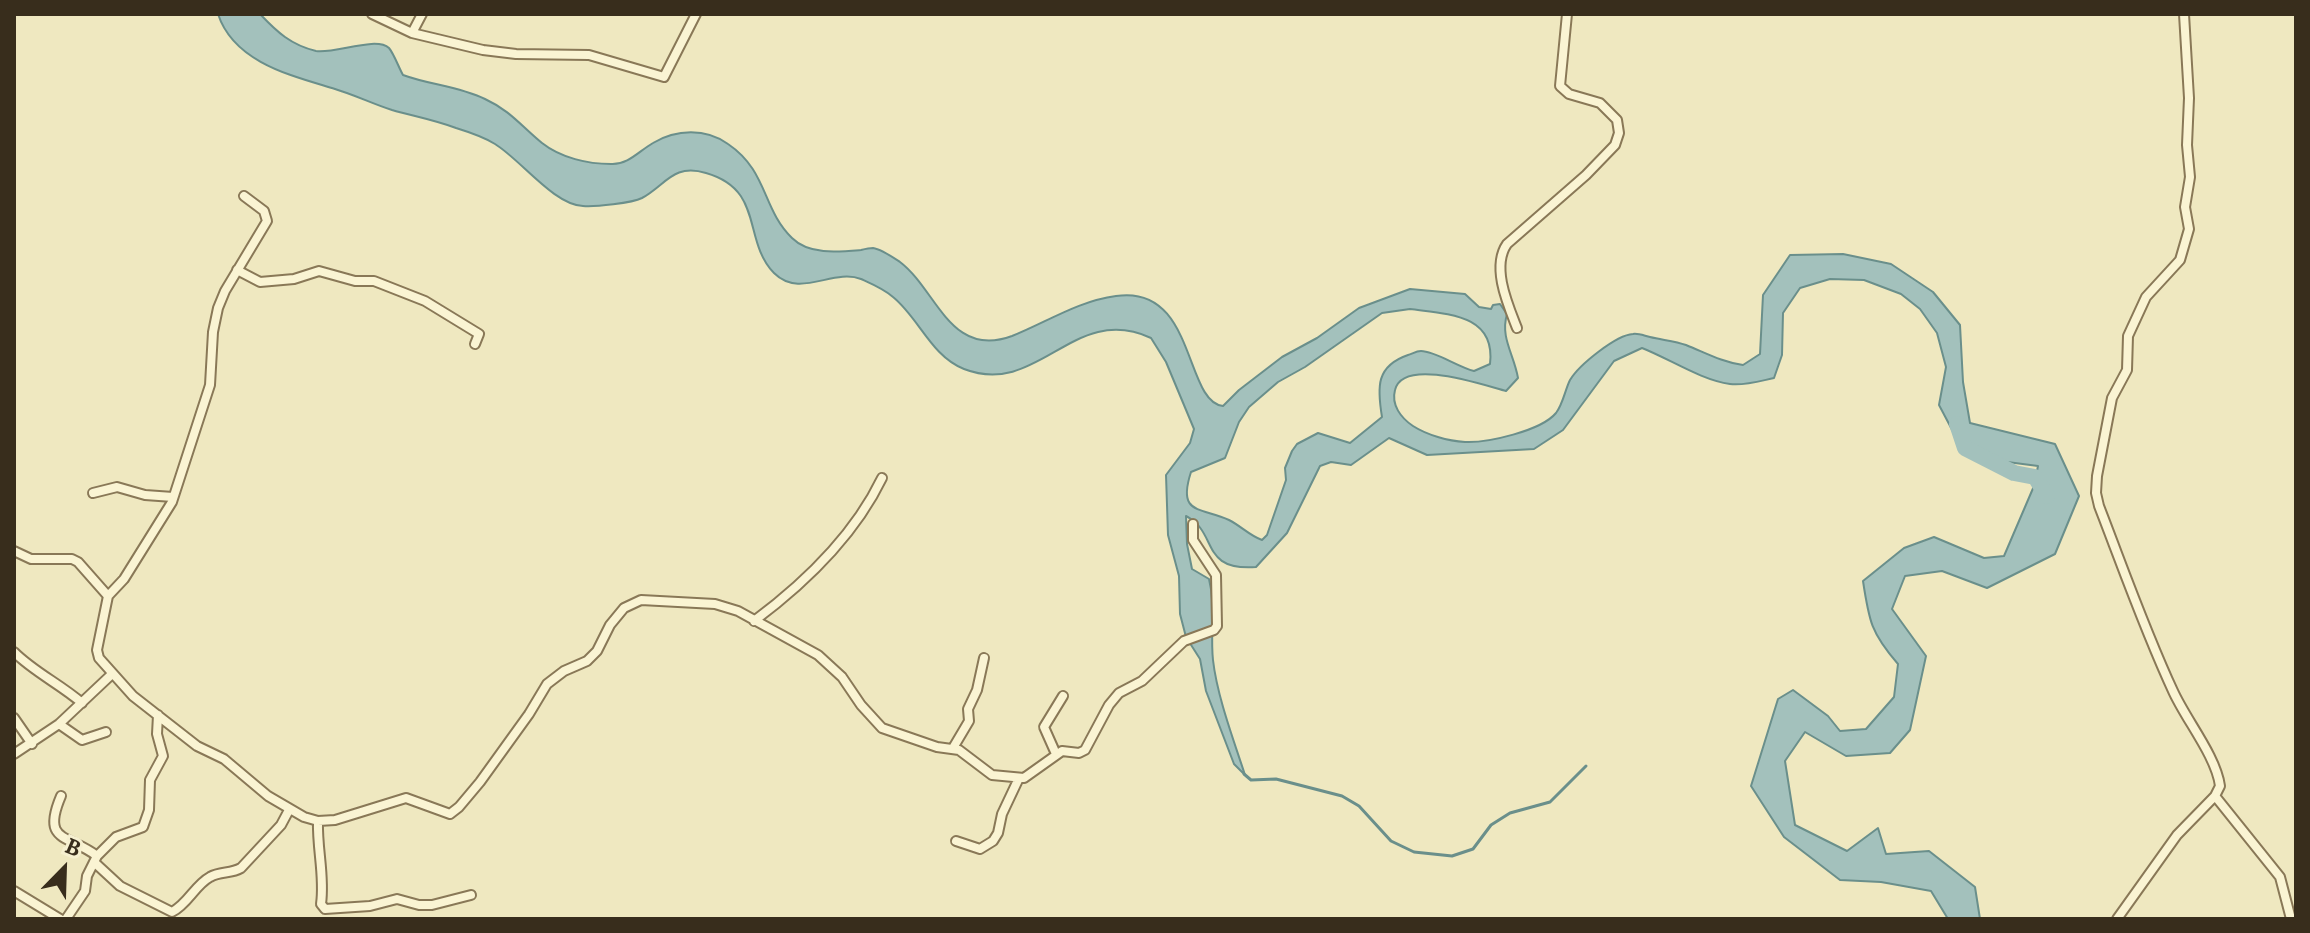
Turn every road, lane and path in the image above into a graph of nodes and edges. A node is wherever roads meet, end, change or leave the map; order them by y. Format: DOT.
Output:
graph roads {
  1 [pos="372,14"];
  2 [pos="422,14"];
  3 [pos="696,14"];
  4 [pos="1567,14"];
  5 [pos="2184,14"];
  6 [pos="412,33"];
  7 [pos="244,196"];
  8 [pos="237,270"];
  9 [pos="1517,328"];
  10 [pos="475,344"];
  11 [pos="882,478"];
  12 [pos="93,493"];
  13 [pos="173,497"];
  14 [pos="1193,524"];
  15 [pos="14,551"];
  16 [pos="108,596"];
  17 [pos="754,621"];
  18 [pos="14,652"];
  19 [pos="984,658"];
  20 [pos="112,674"];
  21 [pos="1063,696"];
  22 [pos="82,703"];
  23 [pos="158,715"];
  24 [pos="14,718"];
  25 [pos="59,724"];
  26 [pos="106,732"];
  27 [pos="32,744"];
  28 [pos="953,748"];
  29 [pos="14,754"];
  30 [pos="1056,754"];
  31 [pos="1019,778"];
  32 [pos="61,796"];
  33 [pos="2215,796"];
  34 [pos="289,810"];
  35 [pos="318,821"];
  36 [pos="956,841"];
  37 [pos="96,859"];
  38 [pos="14,891"];
  39 [pos="471,895"];
  40 [pos="57,918"];
  41 [pos="2117,919"];
  42 [pos="2291,919"];
  1 -- 6 [label="street"];
  2 -- 6 [label="street"];
  3 -- 6 [label="street"];
  4 -- 9 [label="street"];
  5 -- 33 [label="street"];
  7 -- 8 [label="street"];
  8 -- 10 [label="street"];
  8 -- 13 [label="street"];
  11 -- 17 [label="street"];
  12 -- 13 [label="street"];
  13 -- 16 [label="street"];
  14 -- 30 [label="street"];
  15 -- 16 [label="street"];
  16 -- 20 [label="street"];
  17 -- 28 [label="street"];
  17 -- 35 [label="street"];
  18 -- 22 [label="street"];
  19 -- 28 [label="street"];
  20 -- 22 [label="street"];
  20 -- 23 [label="street"];
  21 -- 30 [label="street"];
  22 -- 25 [label="street"];
  23 -- 34 [label="street"];
  23 -- 37 [label="street"];
  24 -- 27 [label="street"];
  25 -- 26 [label="street"];
  25 -- 27 [label="street"];
  27 -- 29 [label="street"];
  28 -- 31 [label="street"];
  30 -- 31 [label="street"];
  31 -- 36 [label="street"];
  32 -- 37 [label="street"];
  33 -- 41 [label="street"];
  33 -- 42 [label="street"];
  34 -- 35 [label="street"];
  34 -- 37 [label="street"];
  35 -- 39 [label="street"];
  37 -- 40 [label="street"];
  38 -- 40 [label="street"];
}
